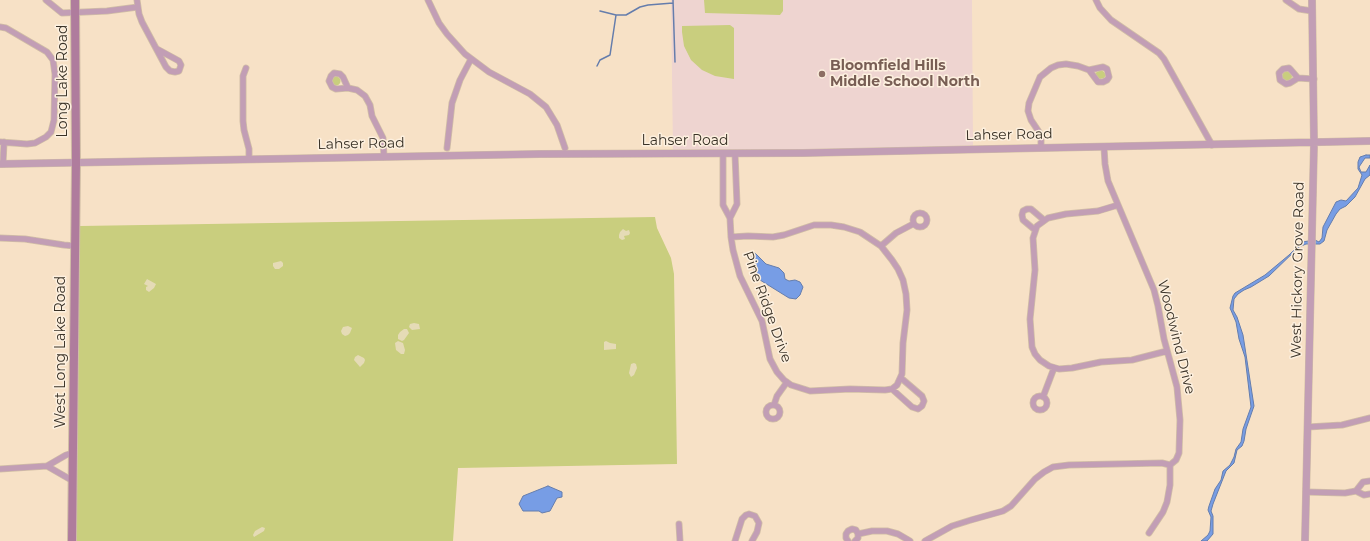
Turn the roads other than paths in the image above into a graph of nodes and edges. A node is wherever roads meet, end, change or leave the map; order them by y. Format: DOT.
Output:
graph roads {
  1 [pos="46,0"];
  2 [pos="75,0"];
  3 [pos="137,0"];
  4 [pos="428,0"];
  5 [pos="1096,0"];
  6 [pos="1286,0"];
  7 [pos="1312,0"];
  8 [pos="138,7"];
  9 [pos="1312,11"];
  10 [pos="75,13"];
  11 [pos="0,27"];
  12 [pos="157,49"];
  13 [pos="471,59"];
  14 [pos="246,68"];
  15 [pos="1089,70"];
  16 [pos="1298,78"];
  17 [pos="1314,79"];
  18 [pos="348,88"];
  19 [pos="1370,141"];
  20 [pos="2,142"];
  21 [pos="1314,143"];
  22 [pos="1212,145"];
  23 [pos="1041,147"];
  24 [pos="1104,147"];
  25 [pos="447,148"];
  26 [pos="565,148"];
  27 [pos="723,154"];
  28 [pos="735,154"];
  29 [pos="384,157"];
  30 [pos="249,159"];
  31 [pos="76,163"];
  32 [pos="2,164"];
  33 [pos="1118,205"];
  34 [pos="730,218"];
  35 [pos="1044,220"];
  36 [pos="913,224"];
  37 [pos="1035,230"];
  38 [pos="0,238"];
  39 [pos="731,238"];
  40 [pos="75,246"];
  41 [pos="881,246"];
  42 [pos="1167,351"];
  43 [pos="1054,368"];
  44 [pos="902,378"];
  45 [pos="787,382"];
  46 [pos="892,389"];
  47 [pos="1043,397"];
  48 [pos="774,405"];
  49 [pos="1370,418"];
  50 [pos="1308,427"];
  51 [pos="73,452"];
  52 [pos="1170,465"];
  53 [pos="47,466"];
  54 [pos="0,470"];
  55 [pos="73,481"];
  56 [pos="1370,481"];
  57 [pos="1356,491"];
  58 [pos="1306,492"];
  59 [pos="1370,494"];
  60 [pos="679,524"];
  61 [pos="1149,533"];
  62 [pos="858,534"];
  63 [pos="72,541"];
  64 [pos="680,541"];
  65 [pos="735,541"];
  66 [pos="752,541"];
  67 [pos="848,541"];
  68 [pos="855,541"];
  69 [pos="910,541"];
  70 [pos="925,541"];
  71 [pos="1305,541"];
  1 -- 10 [label="street"];
  2 -- 10 [label="main road, Long Lake Road"];
  3 -- 8 [label="street"];
  4 -- 13 [label="street"];
  5 -- 22 [label="street"];
  6 -- 9 [label="street"];
  7 -- 9 [label="street, West Hickory Grove Road"];
  8 -- 10 [label="street"];
  8 -- 12 [label="street"];
  9 -- 17 [label="street, West Hickory Grove Road"];
  10 -- 31 [label="main road, Long Lake Road"];
  11 -- 20 [label="street"];
  12 -- 12 [label="street"];
  13 -- 25 [label="street"];
  13 -- 26 [label="street"];
  14 -- 30 [label="street"];
  15 -- 23 [label="street"];
  16 -- 17 [label="street"];
  17 -- 21 [label="street, West Hickory Grove Road"];
  18 -- 29 [label="street"];
  19 -- 21 [label="street, Lahser Road"];
  20 -- 32 [label="street"];
  21 -- 22 [label="street, Lahser Road"];
  21 -- 50 [label="street, West Hickory Grove Road"];
  22 -- 24 [label="street, Lahser Road"];
  23 -- 24 [label="street, Lahser Road"];
  23 -- 28 [label="street, Lahser Road"];
  24 -- 33 [label="street, Woodwind Drive"];
  27 -- 28 [label="street, Lahser Road"];
  27 -- 29 [label="street, Lahser Road"];
  27 -- 34 [label="street, Pine Ridge Drive"];
  28 -- 34 [label="street, Pine Ridge Drive"];
  29 -- 30 [label="street, Lahser Road"];
  30 -- 31 [label="street, Lahser Road"];
  31 -- 32 [label="street, Lahser Road"];
  31 -- 40 [label="main road, West Long Lake Road"];
  33 -- 35 [label="street"];
  33 -- 42 [label="street, Woodwind Drive"];
  34 -- 39 [label="street, Pine Ridge Drive"];
  35 -- 37 [label="street"];
  35 -- 37 [label="street"];
  36 -- 41 [label="street"];
  37 -- 43 [label="street"];
  38 -- 40 [label="street"];
  39 -- 41 [label="street, Pine Ridge Drive"];
  39 -- 45 [label="street, Pine Ridge Drive"];
  40 -- 51 [label="main road, West Long Lake Road"];
  41 -- 44 [label="street, Pine Ridge Drive"];
  42 -- 43 [label="street"];
  42 -- 52 [label="street, Woodwind Drive"];
  43 -- 47 [label="street"];
  44 -- 46 [label="street"];
  44 -- 46 [label="street"];
  45 -- 46 [label="street, Pine Ridge Drive"];
  45 -- 48 [label="street, Pine Ridge Drive"];
  49 -- 50 [label="street"];
  50 -- 58 [label="street, West Hickory Grove Road"];
  51 -- 53 [label="street"];
  51 -- 55 [label="main road, West Long Lake Road"];
  52 -- 61 [label="street, Woodwind Drive"];
  52 -- 70 [label="street"];
  53 -- 54 [label="street"];
  53 -- 55 [label="street"];
  55 -- 63 [label="main road, West Long Lake Road"];
  56 -- 57 [label="street"];
  57 -- 58 [label="street"];
  57 -- 59 [label="street"];
  58 -- 71 [label="street, West Hickory Grove Road"];
  60 -- 64 [label="street"];
  62 -- 67 [label="street"];
  62 -- 68 [label="street"];
  62 -- 69 [label="street"];
  65 -- 66 [label="street"];
}
